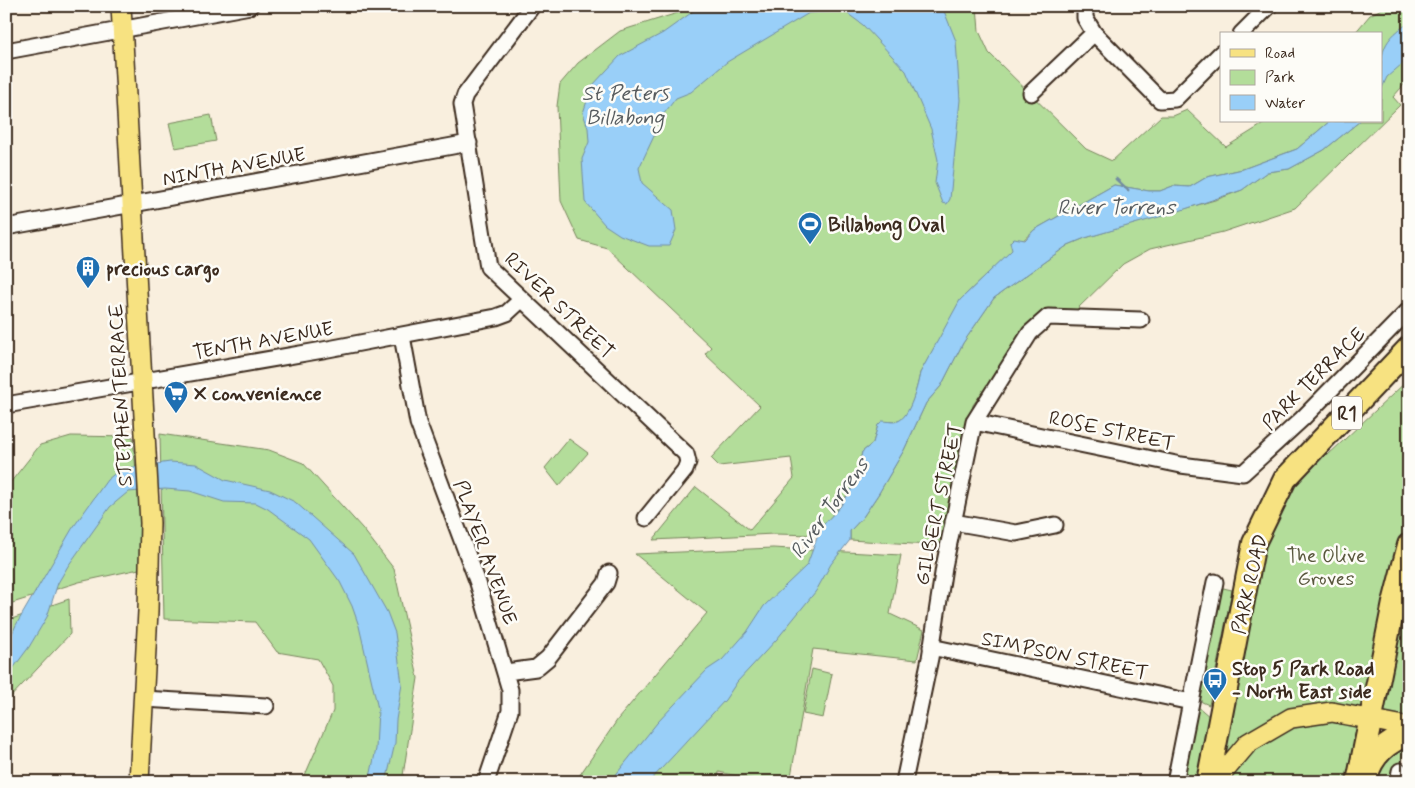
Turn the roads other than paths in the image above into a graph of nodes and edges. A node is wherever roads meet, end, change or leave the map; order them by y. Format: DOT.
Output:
graph roads {
  1 [pos="121,6"];
  2 [pos="250,6"];
  3 [pos="532,6"];
  4 [pos="1085,6"];
  5 [pos="1269,6"];
  6 [pos="123,29"];
  7 [pos="1243,32"];
  8 [pos="1094,33"];
  9 [pos="6,51"];
  10 [pos="1220,54"];
  11 [pos="1031,94"];
  12 [pos="469,143"];
  13 [pos="133,205"];
  14 [pos="6,227"];
  15 [pos="521,300"];
  16 [pos="1409,310"];
  17 [pos="1141,320"];
  18 [pos="402,336"];
  19 [pos="1409,348"];
  20 [pos="142,381"];
  21 [pos="6,405"];
  22 [pos="974,422"];
  23 [pos="1243,473"];
  24 [pos="646,518"];
  25 [pos="953,522"];
  26 [pos="1055,525"];
  27 [pos="1409,545"];
  28 [pos="609,573"];
  29 [pos="1215,582"];
  30 [pos="931,647"];
  31 [pos="506,672"];
  32 [pos="143,699"];
  33 [pos="1191,702"];
  34 [pos="266,706"];
  35 [pos="1369,720"];
  36 [pos="1409,727"];
  37 [pos="1409,733"];
  38 [pos="139,782"];
  39 [pos="486,782"];
  40 [pos="904,782"];
  41 [pos="1175,782"];
  42 [pos="1208,782"];
  43 [pos="1215,782"];
  44 [pos="1358,782"];
  45 [pos="1365,782"];
  1 -- 6 [label="main road, STEPHEN TERRACE"];
  2 -- 6 [label="street"];
  3 -- 12 [label="street, RIVER STREET"];
  4 -- 8 [label="street"];
  5 -- 7 [label="street"];
  6 -- 9 [label="street"];
  6 -- 13 [label="main road, STEPHEN TERRACE"];
  8 -- 10 [label="street"];
  8 -- 11 [label="street"];
  12 -- 13 [label="street, NINTH AVENUE"];
  12 -- 15 [label="street, RIVER STREET"];
  13 -- 14 [label="street, NINTH AVENUE"];
  13 -- 20 [label="main road, STEPHEN TERRACE"];
  15 -- 18 [label="street, TENTH AVENUE"];
  15 -- 24 [label="street, RIVER STREET"];
  16 -- 23 [label="street, PARK TERRACE"];
  17 -- 22 [label="street, GILBERT STREET"];
  18 -- 20 [label="street, TENTH AVENUE"];
  18 -- 31 [label="street, PLAYER AVENUE"];
  19 -- 42 [label="highway, PARK ROAD / R1"];
  20 -- 21 [label="street, TENTH AVENUE"];
  20 -- 32 [label="main road, STEPHEN TERRACE"];
  22 -- 23 [label="street, ROSE STREET"];
  22 -- 25 [label="street, GILBERT STREET"];
  25 -- 26 [label="street"];
  25 -- 30 [label="street, GILBERT STREET"];
  27 -- 35 [label="highway"];
  28 -- 31 [label="street"];
  29 -- 33 [label="street"];
  30 -- 33 [label="street, SIMPSON STREET"];
  30 -- 40 [label="street, GILBERT STREET"];
  31 -- 39 [label="street, PLAYER AVENUE"];
  32 -- 34 [label="street"];
  32 -- 38 [label="main road, STEPHEN TERRACE"];
  33 -- 41 [label="street"];
  35 -- 36 [label="main road"];
  35 -- 43 [label="main road"];
  35 -- 44 [label="highway"];
  37 -- 45 [label="highway"];
}
